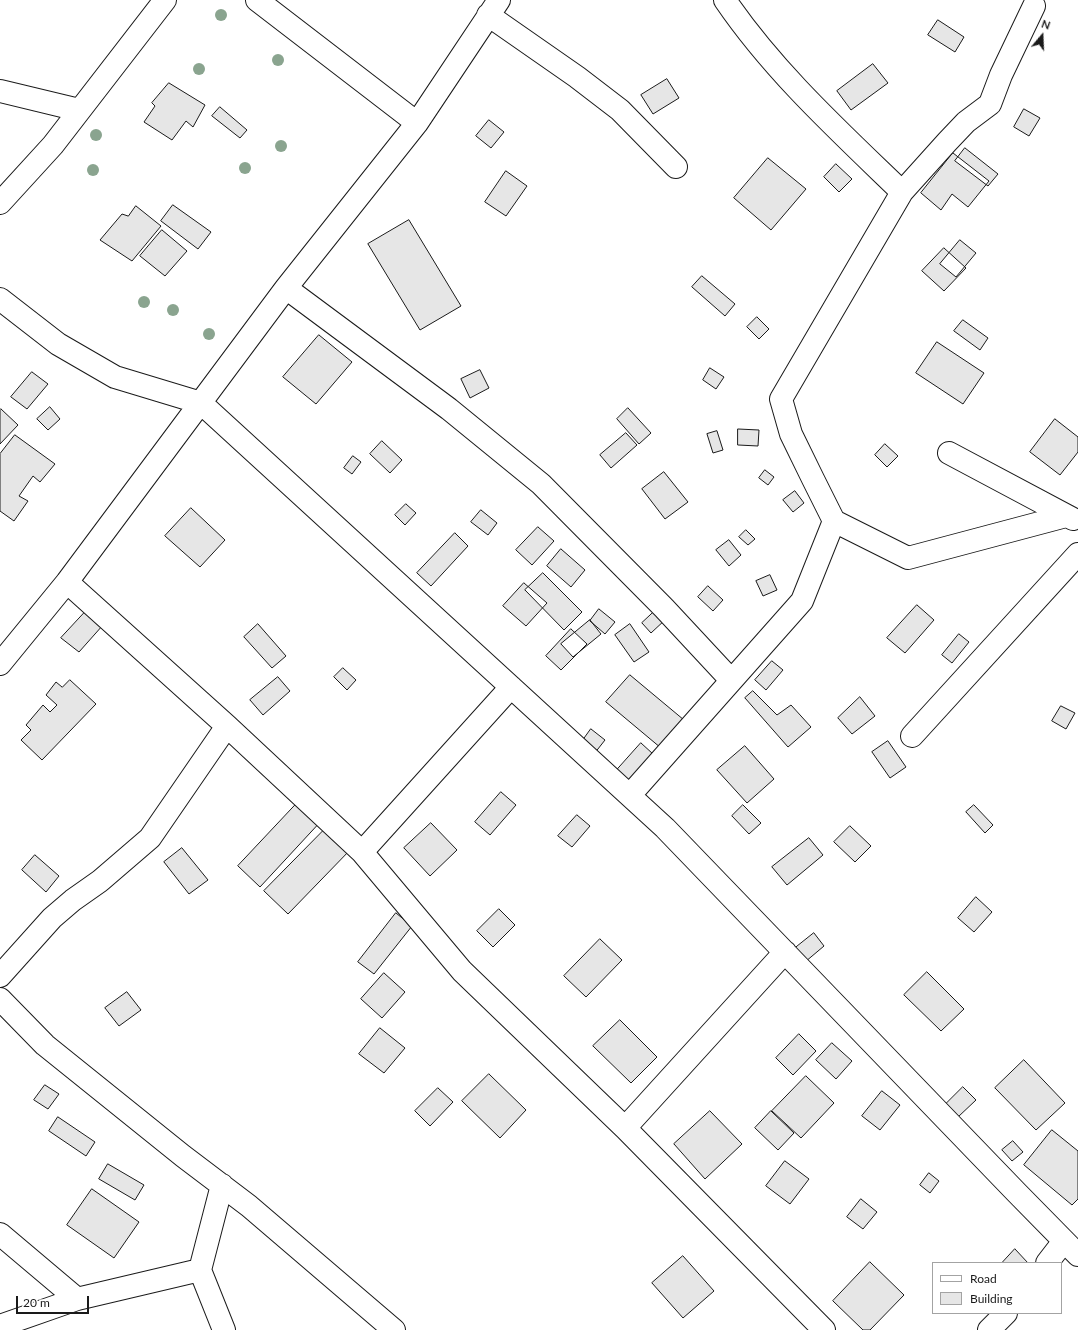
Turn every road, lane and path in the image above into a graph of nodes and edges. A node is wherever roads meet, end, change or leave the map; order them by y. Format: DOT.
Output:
graph roads {
  1 [pos="165,0"];
  2 [pos="257,0"];
  3 [pos="726,0"];
  4 [pos="1034,6"];
  5 [pos="493,7"];
  6 [pos="0,91"];
  7 [pos="80,110"];
  8 [pos="417,123"];
  9 [pos="676,167"];
  10 [pos="902,192"];
  11 [pos="0,203"];
  12 [pos="286,288"];
  13 [pos="0,299"];
  14 [pos="201,403"];
  15 [pos="949,453"];
  16 [pos="1072,519"];
  17 [pos="834,521"];
  18 [pos="1078,554"];
  19 [pos="67,582"];
  20 [pos="0,664"];
  21 [pos="731,680"];
  22 [pos="511,686"];
  23 [pos="227,726"];
  24 [pos="912,736"];
  25 [pos="630,795"];
  26 [pos="362,852"];
  27 [pos="785,952"];
  28 [pos="0,976"];
  29 [pos="0,999"];
  30 [pos="625,1128"];
  31 [pos="222,1185"];
  32 [pos="0,1234"];
  33 [pos="1071,1248"];
  34 [pos="1049,1262"];
  35 [pos="200,1270"];
  36 [pos="77,1299"];
  37 [pos="1005,1314"];
  38 [pos="0,1326"];
  39 [pos="224,1330"];
  40 [pos="394,1330"];
  41 [pos="824,1330"];
  42 [pos="989,1330"];
  1 -- 7 [label="street"];
  2 -- 8 [label="street"];
  3 -- 10 [label="street"];
  4 -- 10 [label="street"];
  5 -- 8 [label="street"];
  5 -- 9 [label="street"];
  6 -- 7 [label="street"];
  7 -- 11 [label="street"];
  8 -- 12 [label="street"];
  10 -- 17 [label="street"];
  12 -- 14 [label="street"];
  12 -- 21 [label="street"];
  13 -- 14 [label="street"];
  14 -- 19 [label="street"];
  14 -- 22 [label="street"];
  15 -- 16 [label="street"];
  16 -- 17 [label="street"];
  17 -- 21 [label="street"];
  18 -- 24 [label="street"];
  19 -- 20 [label="street"];
  19 -- 23 [label="street"];
  21 -- 25 [label="street"];
  22 -- 25 [label="street"];
  22 -- 26 [label="street"];
  23 -- 26 [label="street"];
  23 -- 28 [label="street"];
  25 -- 27 [label="street"];
  26 -- 30 [label="street"];
  27 -- 30 [label="street"];
  27 -- 33 [label="street"];
  29 -- 31 [label="street"];
  30 -- 41 [label="street"];
  31 -- 35 [label="street"];
  31 -- 40 [label="street"];
  32 -- 36 [label="street"];
  33 -- 34 [label="street"];
  35 -- 36 [label="street"];
  35 -- 39 [label="street"];
  36 -- 38 [label="street"];
  37 -- 42 [label="street"];
}
